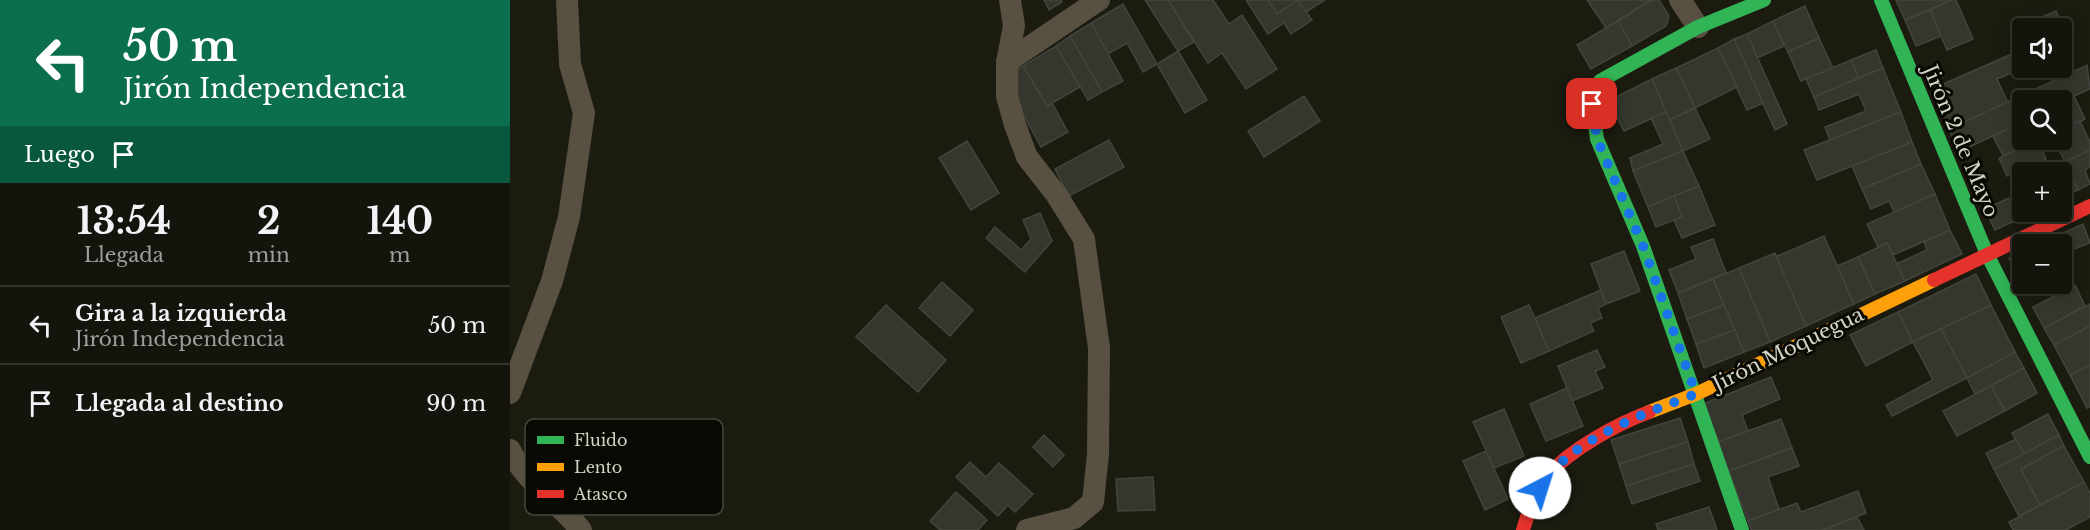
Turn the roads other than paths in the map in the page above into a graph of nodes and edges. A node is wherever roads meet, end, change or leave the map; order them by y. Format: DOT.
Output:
graph roads {
  1 [pos="567,0"];
  2 [pos="1010,0"];
  3 [pos="1099,0"];
  4 [pos="1680,0"];
  5 [pos="1764,0"];
  6 [pos="1881,0"];
  7 [pos="1698,27"];
  8 [pos="1006,62"];
  9 [pos="2090,206"];
  10 [pos="1987,254"];
  11 [pos="510,393"];
  12 [pos="1696,394"];
  13 [pos="510,450"];
  14 [pos="2090,457"];
  15 [pos="525,474"];
  16 [pos="569,515"];
  17 [pos="581,530"];
  18 [pos="1027,530"];
  19 [pos="1523,530"];
  20 [pos="1742,530"];
  1 -- 11 [label="street"];
  2 -- 8 [label="street"];
  3 -- 8 [label="street"];
  4 -- 7 [label="street"];
  5 -- 7 [label="street"];
  6 -- 10 [label="street, Jirón 2 de Mayo"];
  7 -- 12 [label="street"];
  8 -- 18 [label="street"];
  9 -- 10 [label="street, Jirón Moquegua"];
  10 -- 12 [label="street, Jirón Moquegua"];
  10 -- 14 [label="street, Jirón 2 de Mayo"];
  12 -- 19 [label="street, Jirón Moquegua"];
  12 -- 20 [label="street"];
  13 -- 15 [label="street"];
  16 -- 17 [label="street"];
}
